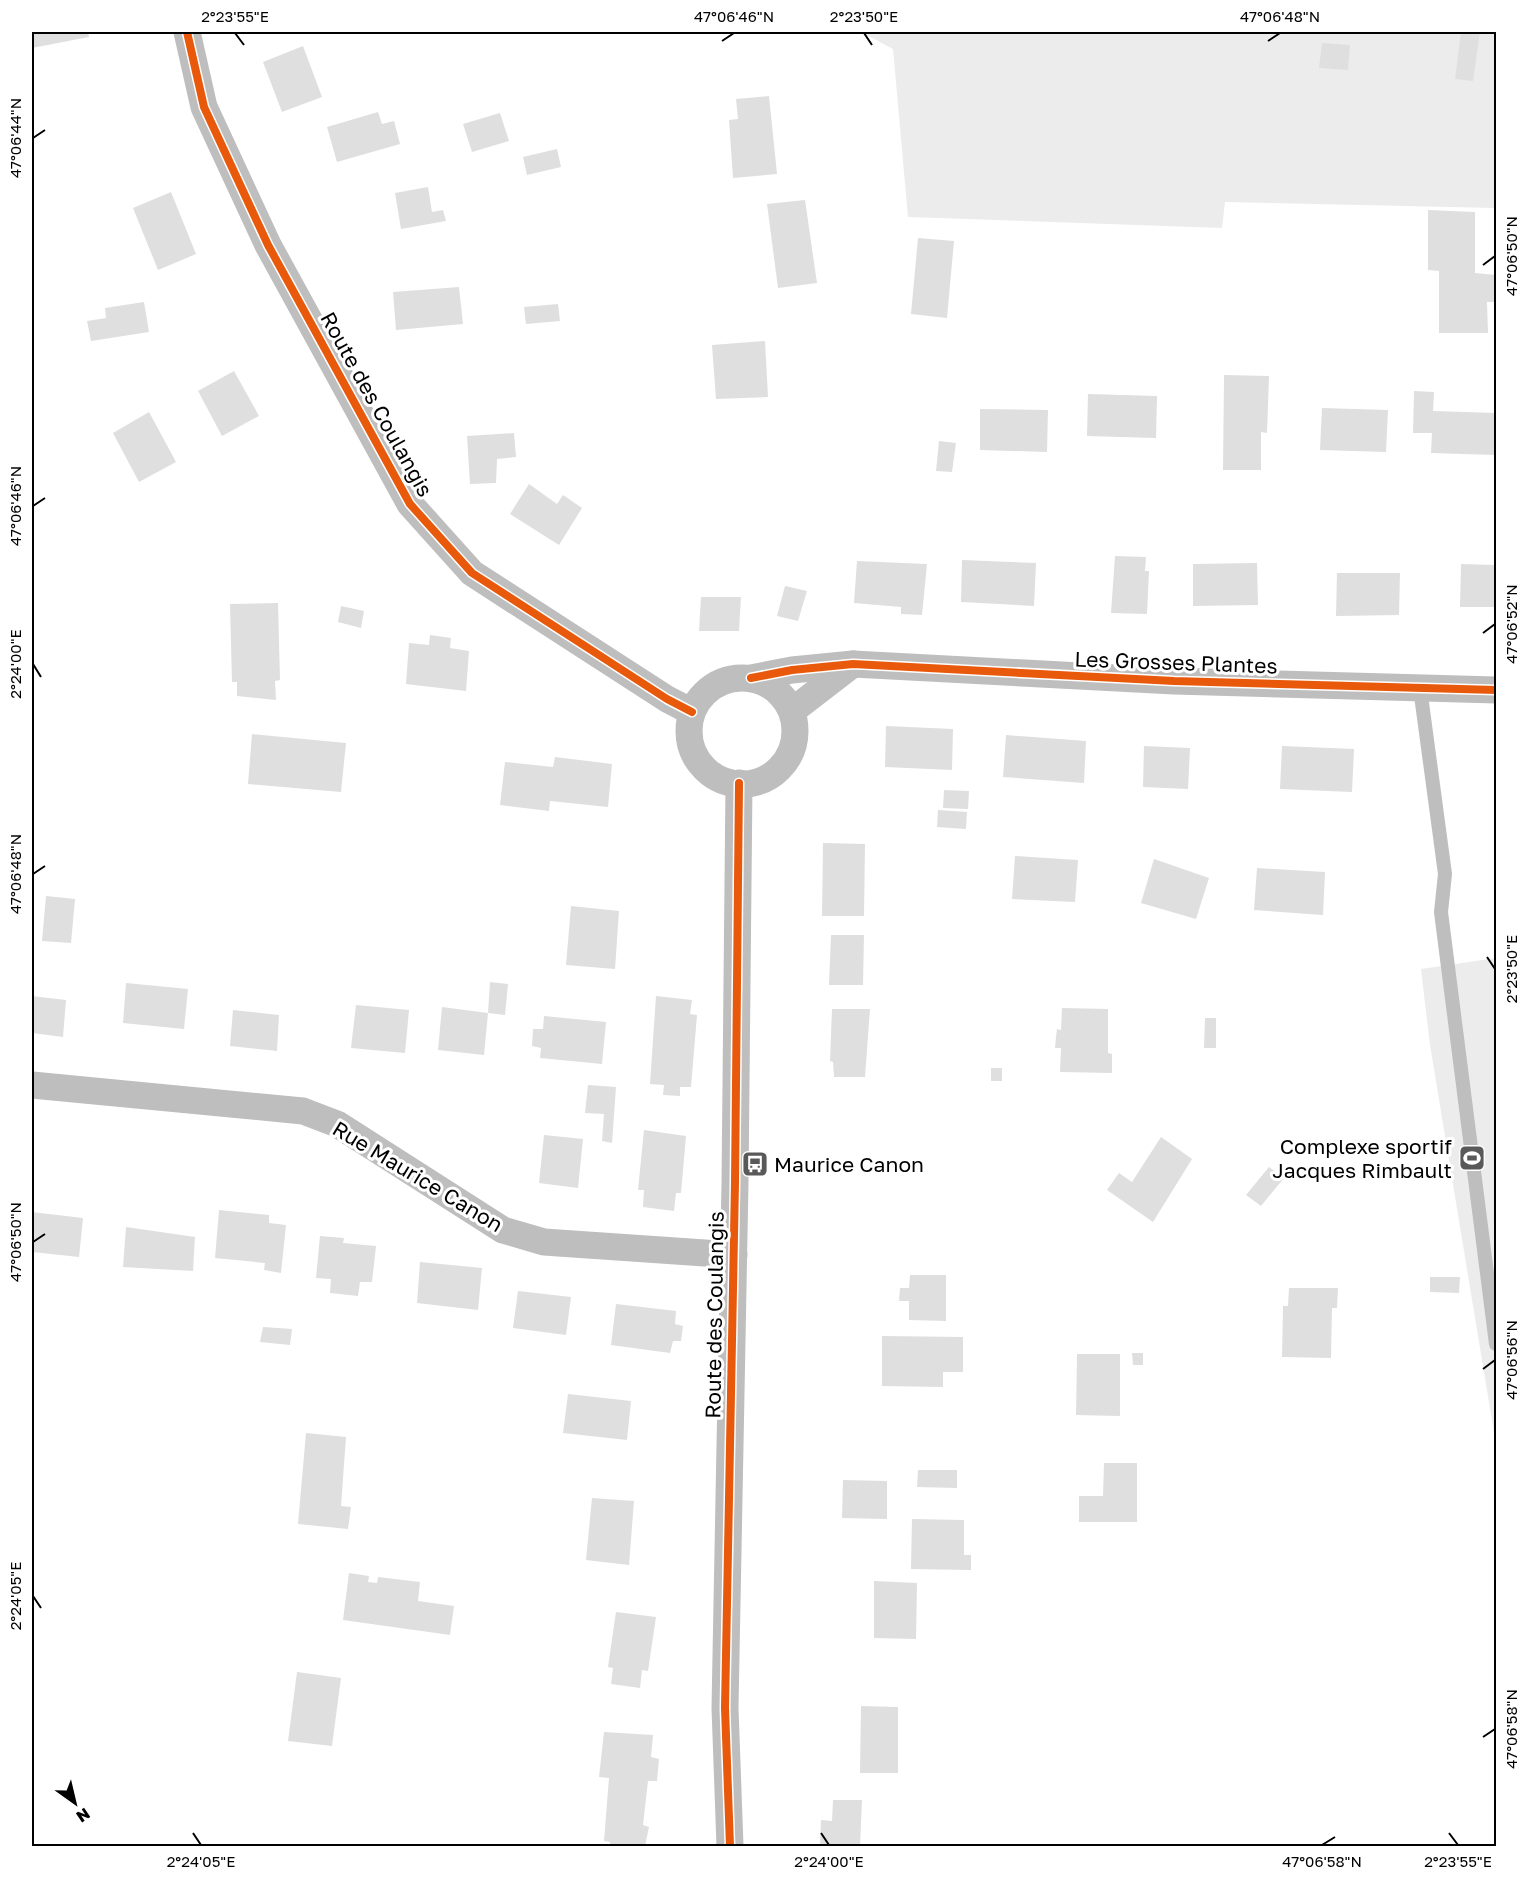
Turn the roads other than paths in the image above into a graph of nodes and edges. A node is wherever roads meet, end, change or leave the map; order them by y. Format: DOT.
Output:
graph roads {
  1 [pos="187,32"];
  2 [pos="854,664"];
  3 [pos="751,678"];
  4 [pos="1420,688"];
  5 [pos="1497,690"];
  6 [pos="792,711"];
  7 [pos="692,712"];
  8 [pos="739,783"];
  9 [pos="32,1085"];
  10 [pos="734,1255"];
  11 [pos="1497,1344"];
  12 [pos="729,1846"];
  1 -- 7 [label="street, Route des Coulangis"];
  2 -- 3 [label="street, Les Grosses Plantes"];
  2 -- 4 [label="street, Les Grosses Plantes"];
  2 -- 6 [label="street"];
  3 -- 6 [label="street"];
  3 -- 7 [label="street"];
  4 -- 5 [label="street, Les Grosses Plantes"];
  4 -- 11 [label="lane"];
  6 -- 8 [label="street"];
  7 -- 8 [label="street"];
  8 -- 10 [label="street, Route des Coulangis"];
  9 -- 10 [label="street, Rue Maurice Canon"];
  10 -- 12 [label="street, Route des Coulangis"];
}
